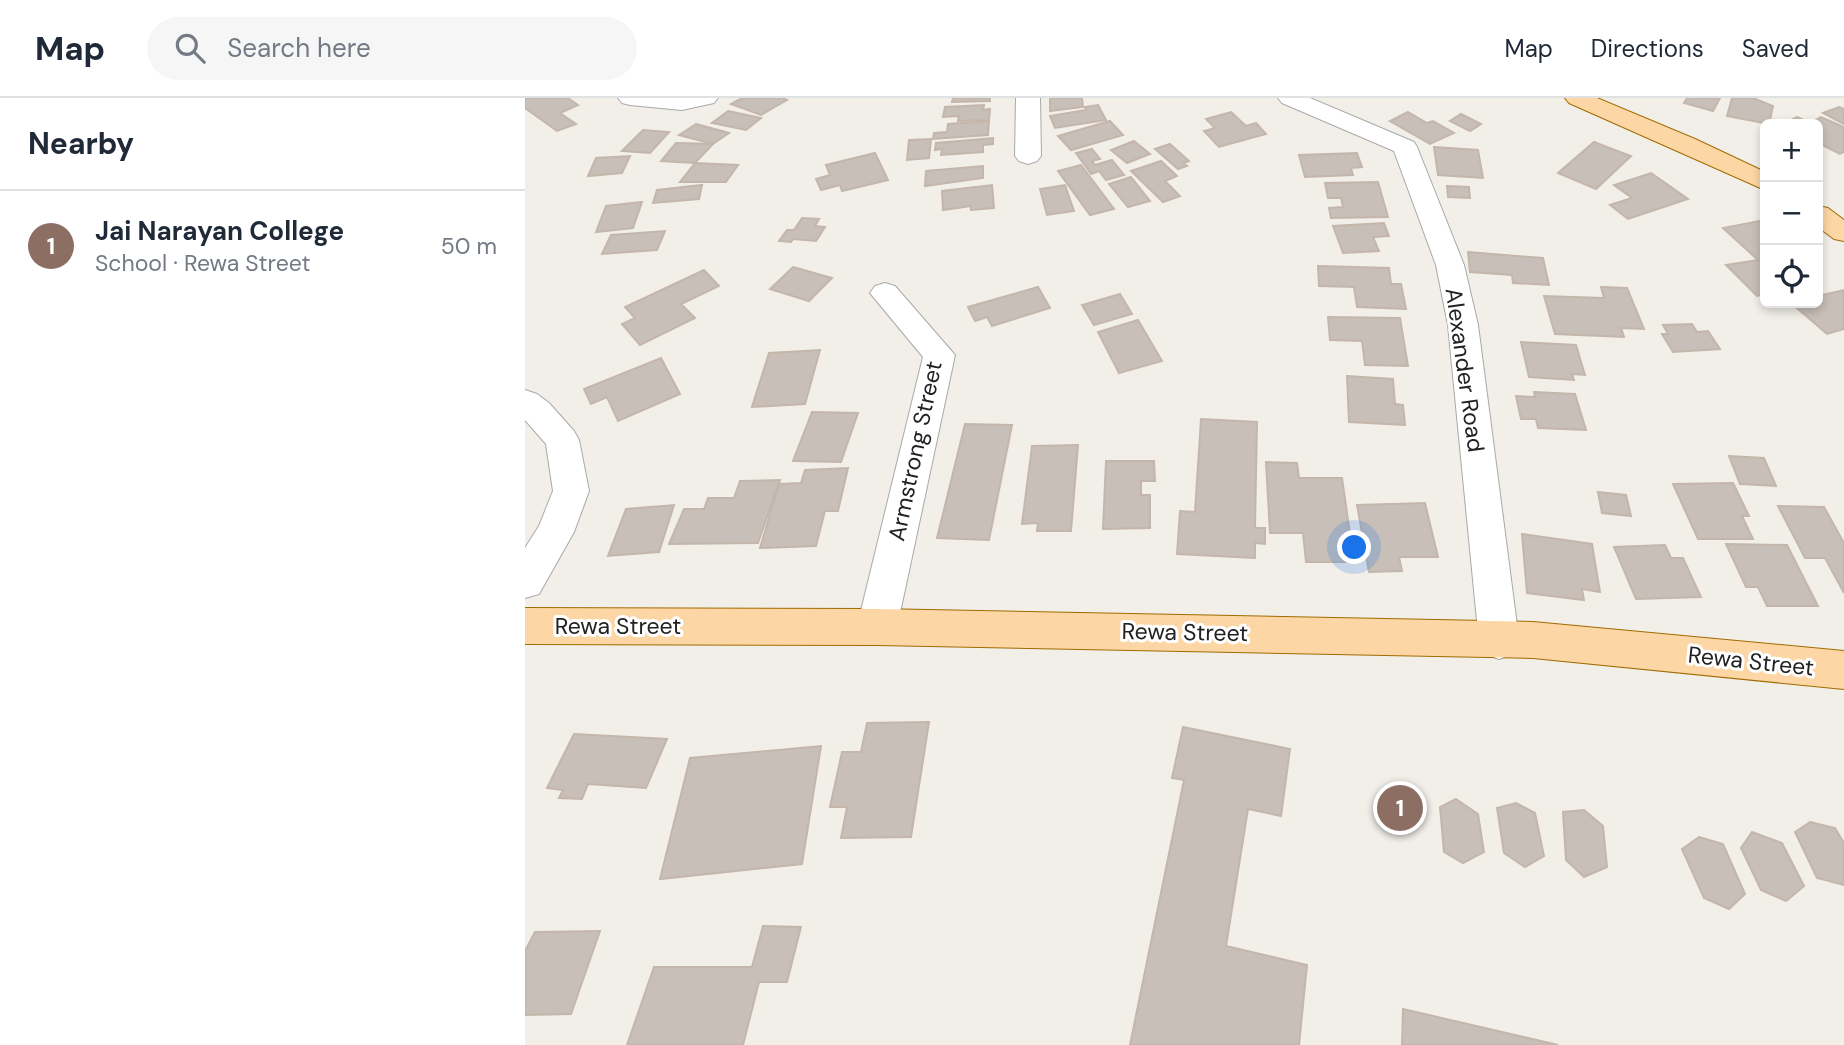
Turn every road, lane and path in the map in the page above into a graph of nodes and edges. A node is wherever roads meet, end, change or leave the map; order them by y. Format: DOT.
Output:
graph roads {
  1 [pos="630,98"];
  2 [pos="706,98"];
  3 [pos="1028,98"];
  4 [pos="1290,98"];
  5 [pos="1577,98"];
  6 [pos="1028,156"];
  7 [pos="1760,180"];
  8 [pos="1823,218"];
  9 [pos="1844,233"];
  10 [pos="885,293"];
  11 [pos="525,402"];
  12 [pos="525,582"];
  13 [pos="525,626"];
  14 [pos="877,627"];
  15 [pos="1499,641"];
  16 [pos="1844,670"];
  1 -- 2 [label="street"];
  3 -- 6 [label="street"];
  4 -- 15 [label="street, Alexander Road"];
  5 -- 7 [label="main road"];
  8 -- 9 [label="main road"];
  10 -- 14 [label="street, Armstrong Street"];
  11 -- 12 [label="street"];
  13 -- 14 [label="main road, Rewa Street"];
  14 -- 15 [label="main road, Rewa Street"];
  15 -- 16 [label="main road, Rewa Street"];
}
